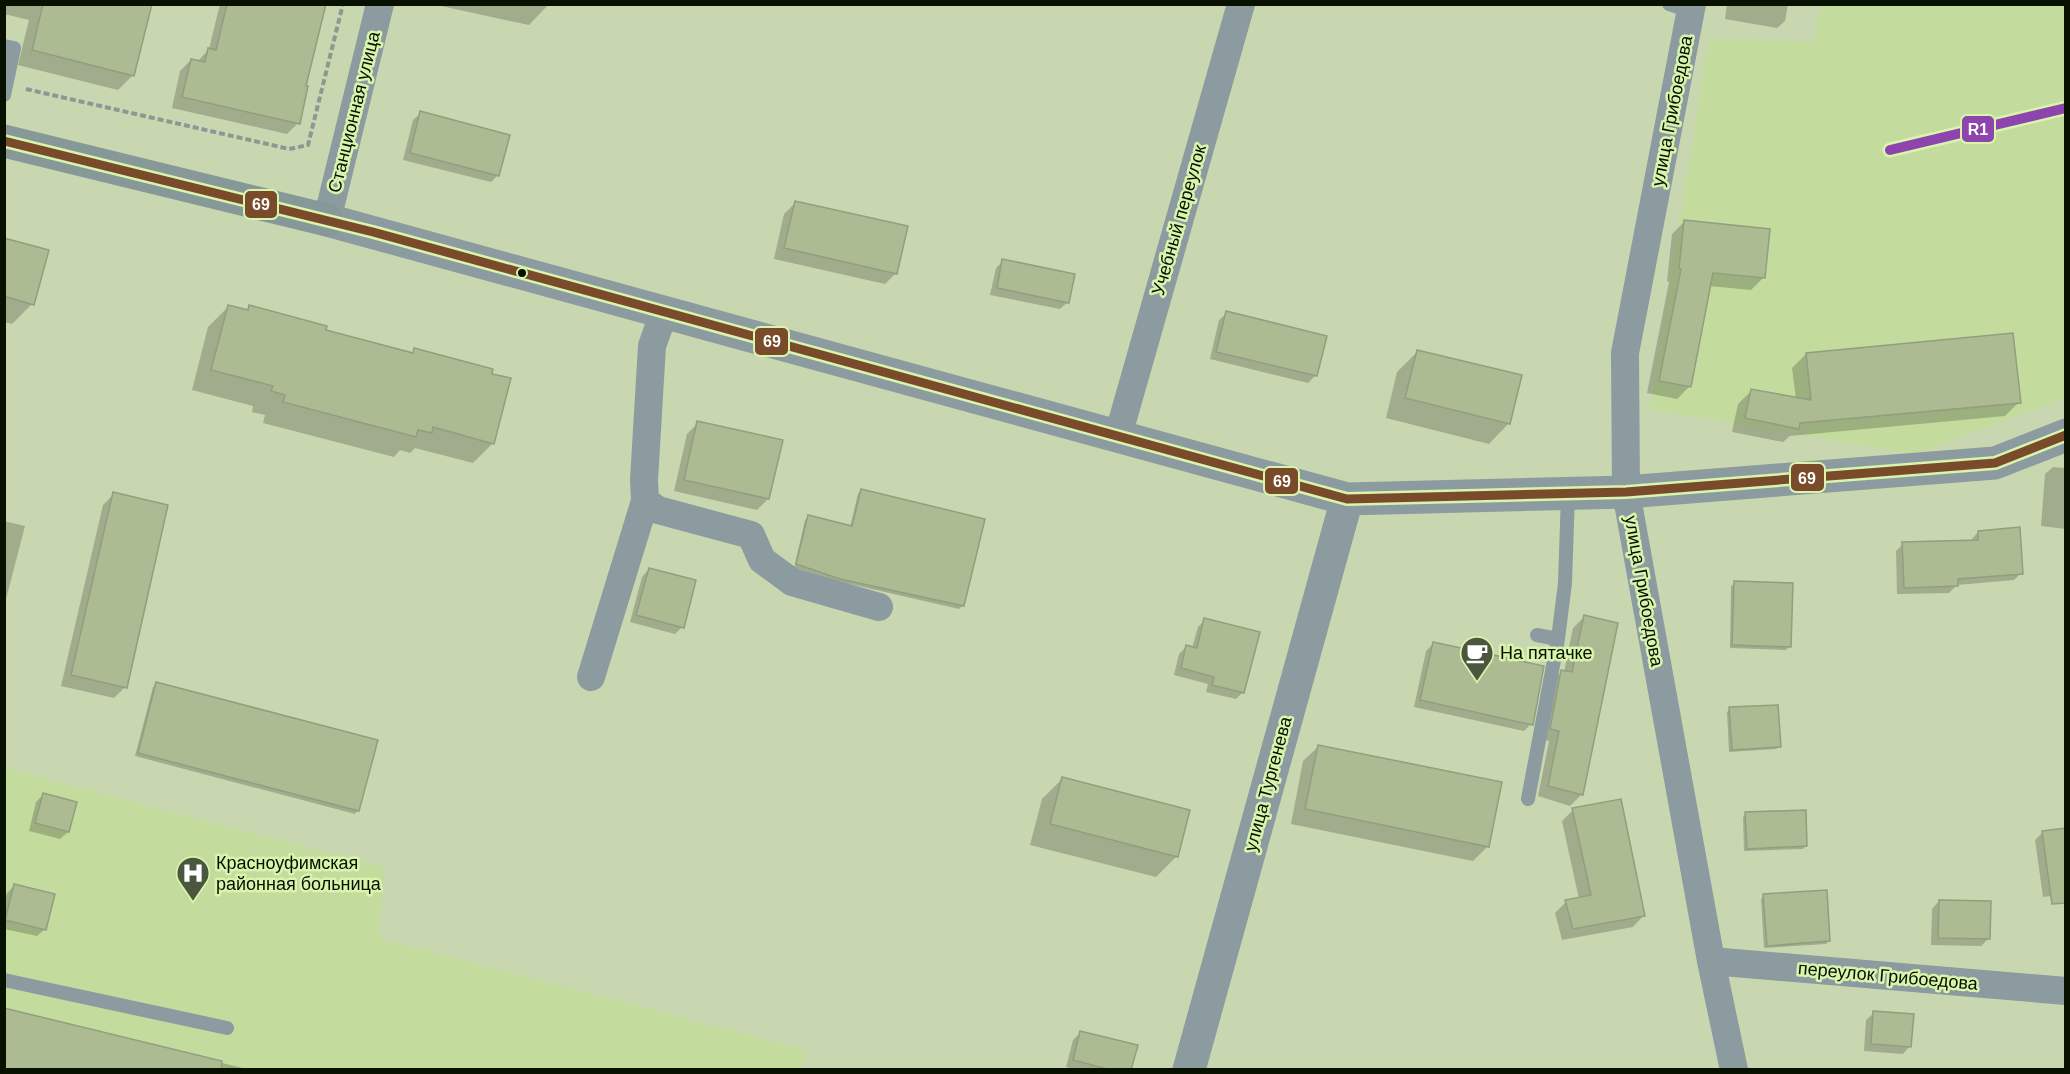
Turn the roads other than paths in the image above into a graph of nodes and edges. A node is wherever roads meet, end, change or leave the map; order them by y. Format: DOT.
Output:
graph roads {
  1 [pos="380,4"];
  2 [pos="1241,4"];
  3 [pos="1684,7"];
  4 [pos="4,46"];
  5 [pos="6,90"];
  6 [pos="4,141"];
  7 [pos="327,220"];
  8 [pos="664,312"];
  9 [pos="2066,435"];
  10 [pos="1118,436"];
  11 [pos="1626,492"];
  12 [pos="1568,494"];
  13 [pos="1347,499"];
  14 [pos="645,501"];
  15 [pos="879,607"];
  16 [pos="1537,635"];
  17 [pos="1558,639"];
  18 [pos="591,677"];
  19 [pos="1528,799"];
  20 [pos="1711,960"];
  21 [pos="4,980"];
  22 [pos="2066,992"];
  23 [pos="227,1028"];
  24 [pos="1189,1070"];
  25 [pos="1734,1070"];
  1 -- 7 [label="street, Станционная улица"];
  2 -- 10 [label="street, Учебный переулок"];
  3 -- 11 [label="street, улица Грибоедова"];
  4 -- 5 [label="lane"];
  6 -- 7 [label="main road"];
  7 -- 8 [label="street"];
  8 -- 10 [label="street"];
  8 -- 14 [label="street"];
  9 -- 11 [label="street"];
  10 -- 13 [label="street"];
  11 -- 12 [label="street"];
  11 -- 20 [label="street, улица Грибоедова"];
  12 -- 13 [label="street"];
  12 -- 17 [label="lane"];
  13 -- 24 [label="street, улица Тургенева"];
  14 -- 15 [label="street"];
  14 -- 18 [label="street"];
  16 -- 17 [label="lane"];
  17 -- 19 [label="lane"];
  20 -- 22 [label="street, переулок Грибоедова"];
  20 -- 25 [label="street, улица Грибоедова"];
  21 -- 23 [label="lane"];
}
